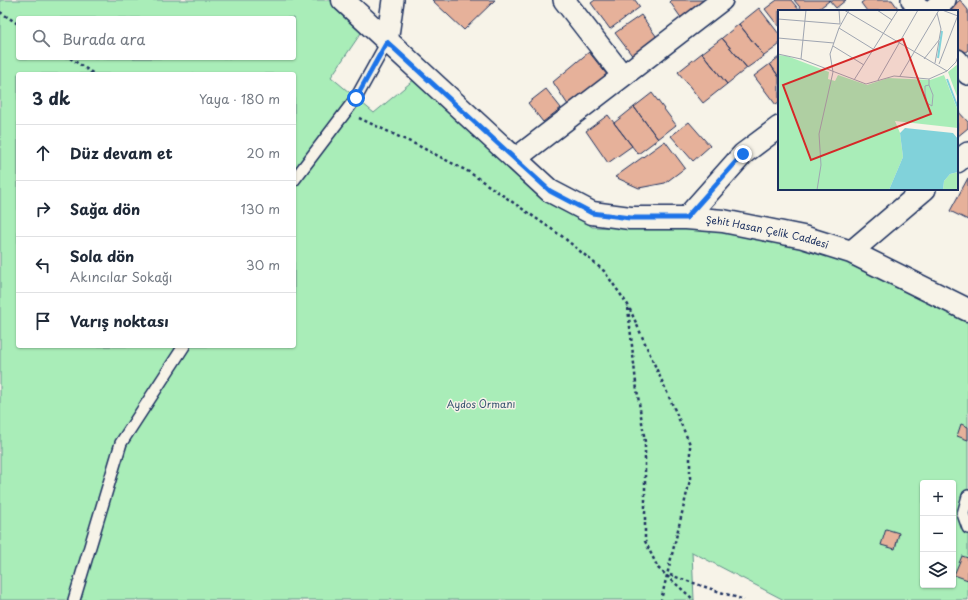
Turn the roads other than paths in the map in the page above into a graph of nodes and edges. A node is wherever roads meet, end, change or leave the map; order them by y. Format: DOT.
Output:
graph roads {
  1 [pos="343,0"];
  2 [pos="393,0"];
  3 [pos="564,0"];
  4 [pos="722,0"];
  5 [pos="912,0"];
  6 [pos="945,0"];
  7 [pos="919,10"];
  8 [pos="932,10"];
  9 [pos="387,42"];
  10 [pos="958,61"];
  11 [pos="968,74"];
  12 [pos="623,76"];
  13 [pos="778,128"];
  14 [pos="968,153"];
  15 [pos="515,159"];
  16 [pos="958,161"];
  17 [pos="296,177"];
  18 [pos="925,190"];
  19 [pos="686,218"];
  20 [pos="851,252"];
  21 [pos="968,310"];
  22 [pos="183,348"];
  23 [pos="968,496"];
  24 [pos="968,528"];
  25 [pos="74,600"];
  1 -- 9 [label="street, Şehit Hasan Çelik Caddesi"];
  2 -- 9 [label="street"];
  3 -- 12 [label="street"];
  4 -- 12 [label="street"];
  5 -- 7 [label="street"];
  6 -- 8 [label="street"];
  9 -- 15 [label="street, Şehit Hasan Çelik Caddesi"];
  9 -- 17 [label="lane"];
  10 -- 11 [label="street"];
  12 -- 15 [label="street"];
  13 -- 19 [label="street"];
  14 -- 16 [label="street"];
  15 -- 19 [label="street, Şehit Hasan Çelik Caddesi"];
  18 -- 20 [label="street"];
  19 -- 20 [label="street, Şehit Hasan Çelik Caddesi"];
  20 -- 21 [label="street, Şehit Hasan Çelik Caddesi"];
  22 -- 25 [label="lane"];
  23 -- 24 [label="lane"];
}
